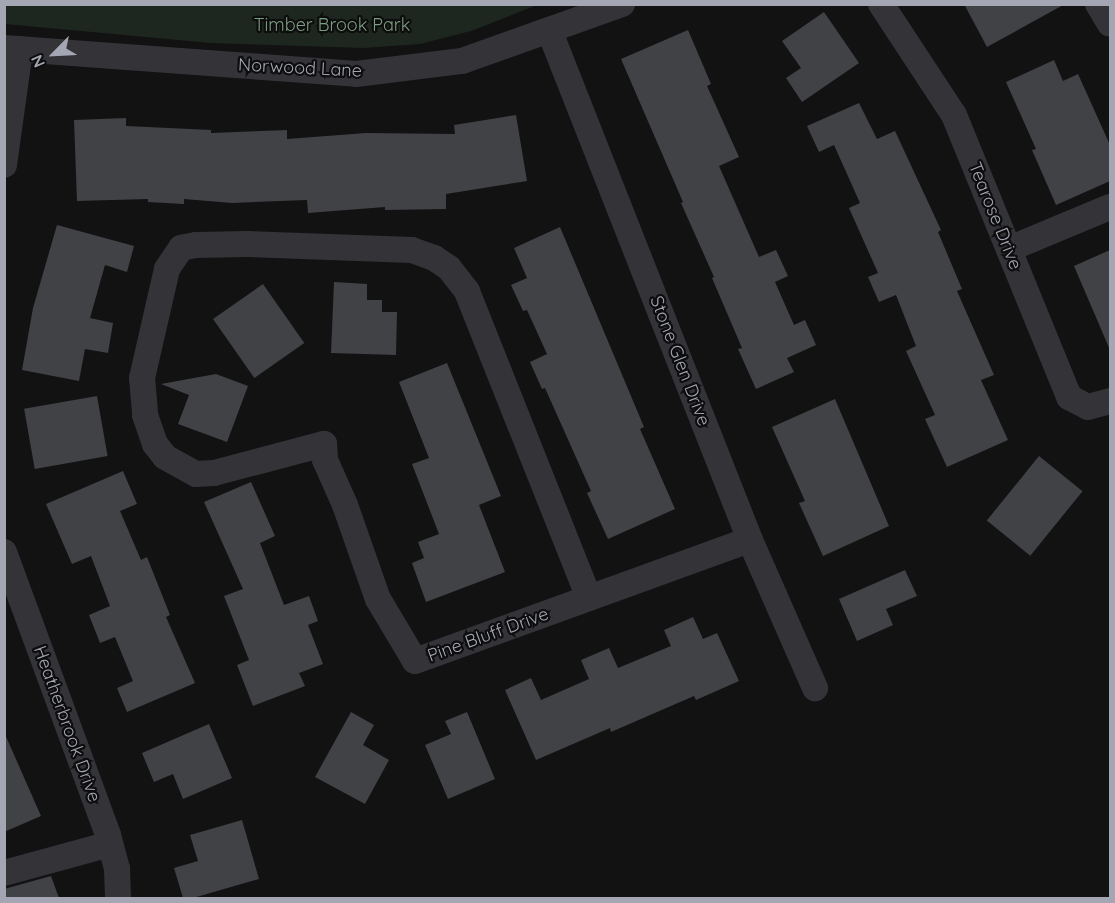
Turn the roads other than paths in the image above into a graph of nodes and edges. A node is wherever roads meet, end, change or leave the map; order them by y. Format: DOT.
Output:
graph roads {
  1 [pos="622,4"];
  2 [pos="881,4"];
  3 [pos="1098,4"];
  4 [pos="1110,24"];
  5 [pos="550,32"];
  6 [pos="12,49"];
  7 [pos="4,165"];
  8 [pos="1110,207"];
  9 [pos="1009,249"];
  10 [pos="1110,401"];
  11 [pos="750,540"];
  12 [pos="4,552"];
  13 [pos="589,598"];
  14 [pos="814,688"];
  15 [pos="110,844"];
  16 [pos="4,873"];
  17 [pos="118,898"];
  1 -- 5 [label="street, Norwood Lane"];
  2 -- 9 [label="street, Tearose Drive"];
  3 -- 4 [label="street"];
  5 -- 6 [label="street, Norwood Lane"];
  5 -- 11 [label="street, Stone Glen Drive"];
  6 -- 7 [label="street"];
  8 -- 9 [label="street"];
  9 -- 10 [label="street, Tearose Drive"];
  11 -- 13 [label="street, Pine Bluff Drive"];
  11 -- 14 [label="street, Stone Glen Drive"];
  12 -- 15 [label="street, Heatherbrook Drive"];
  13 -- 13 [label="street, Pine Bluff Drive"];
  15 -- 16 [label="street"];
  15 -- 17 [label="street, Heatherbrook Drive"];
}
